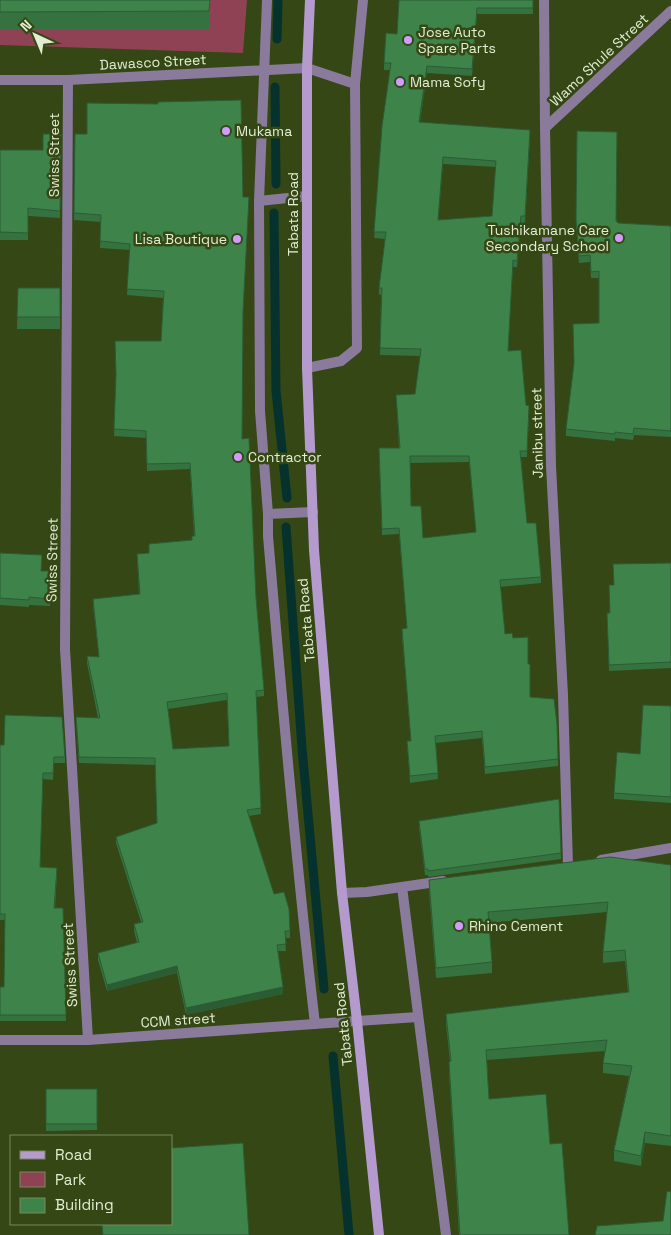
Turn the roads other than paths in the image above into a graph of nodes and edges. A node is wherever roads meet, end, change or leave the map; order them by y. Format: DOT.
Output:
graph roads {
  1 [pos="267,0"];
  2 [pos="310,0"];
  3 [pos="363,0"];
  4 [pos="544,0"];
  5 [pos="671,11"];
  6 [pos="307,68"];
  7 [pos="264,70"];
  8 [pos="0,80"];
  9 [pos="68,80"];
  10 [pos="356,84"];
  11 [pos="545,128"];
  12 [pos="307,196"];
  13 [pos="259,201"];
  14 [pos="307,368"];
  15 [pos="313,512"];
  16 [pos="268,514"];
  17 [pos="671,848"];
  18 [pos="457,879"];
  19 [pos="402,887"];
  20 [pos="342,892"];
  21 [pos="418,1017"];
  22 [pos="357,1021"];
  23 [pos="315,1024"];
  24 [pos="0,1040"];
  25 [pos="88,1040"];
  26 [pos="380,1235"];
  27 [pos="446,1235"];
  1 -- 7 [label="street"];
  2 -- 6 [label="main road, Tabata Road"];
  3 -- 10 [label="street"];
  4 -- 11 [label="street, Janibu street"];
  5 -- 11 [label="street, Wamo Shule Street"];
  6 -- 7 [label="street, Dawasco Street"];
  6 -- 10 [label="street"];
  6 -- 12 [label="main road, Tabata Road"];
  7 -- 9 [label="street, Dawasco Street"];
  7 -- 13 [label="street"];
  8 -- 9 [label="street, Dawasco Street"];
  9 -- 25 [label="street, Swiss Street"];
  10 -- 14 [label="street"];
  11 -- 17 [label="street, Janibu street"];
  12 -- 13 [label="street"];
  12 -- 14 [label="main road, Tabata Road"];
  13 -- 16 [label="street"];
  14 -- 15 [label="main road, Tabata Road"];
  15 -- 16 [label="street"];
  15 -- 20 [label="main road, Tabata Road"];
  16 -- 23 [label="street"];
  18 -- 19 [label="street"];
  19 -- 20 [label="street"];
  19 -- 21 [label="street"];
  20 -- 22 [label="main road, Tabata Road"];
  21 -- 22 [label="street, CCM street"];
  21 -- 27 [label="street"];
  22 -- 23 [label="street, CCM street"];
  22 -- 26 [label="main road, Tabata Road"];
  23 -- 25 [label="street, CCM street"];
  24 -- 25 [label="street, CCM street"];
}
